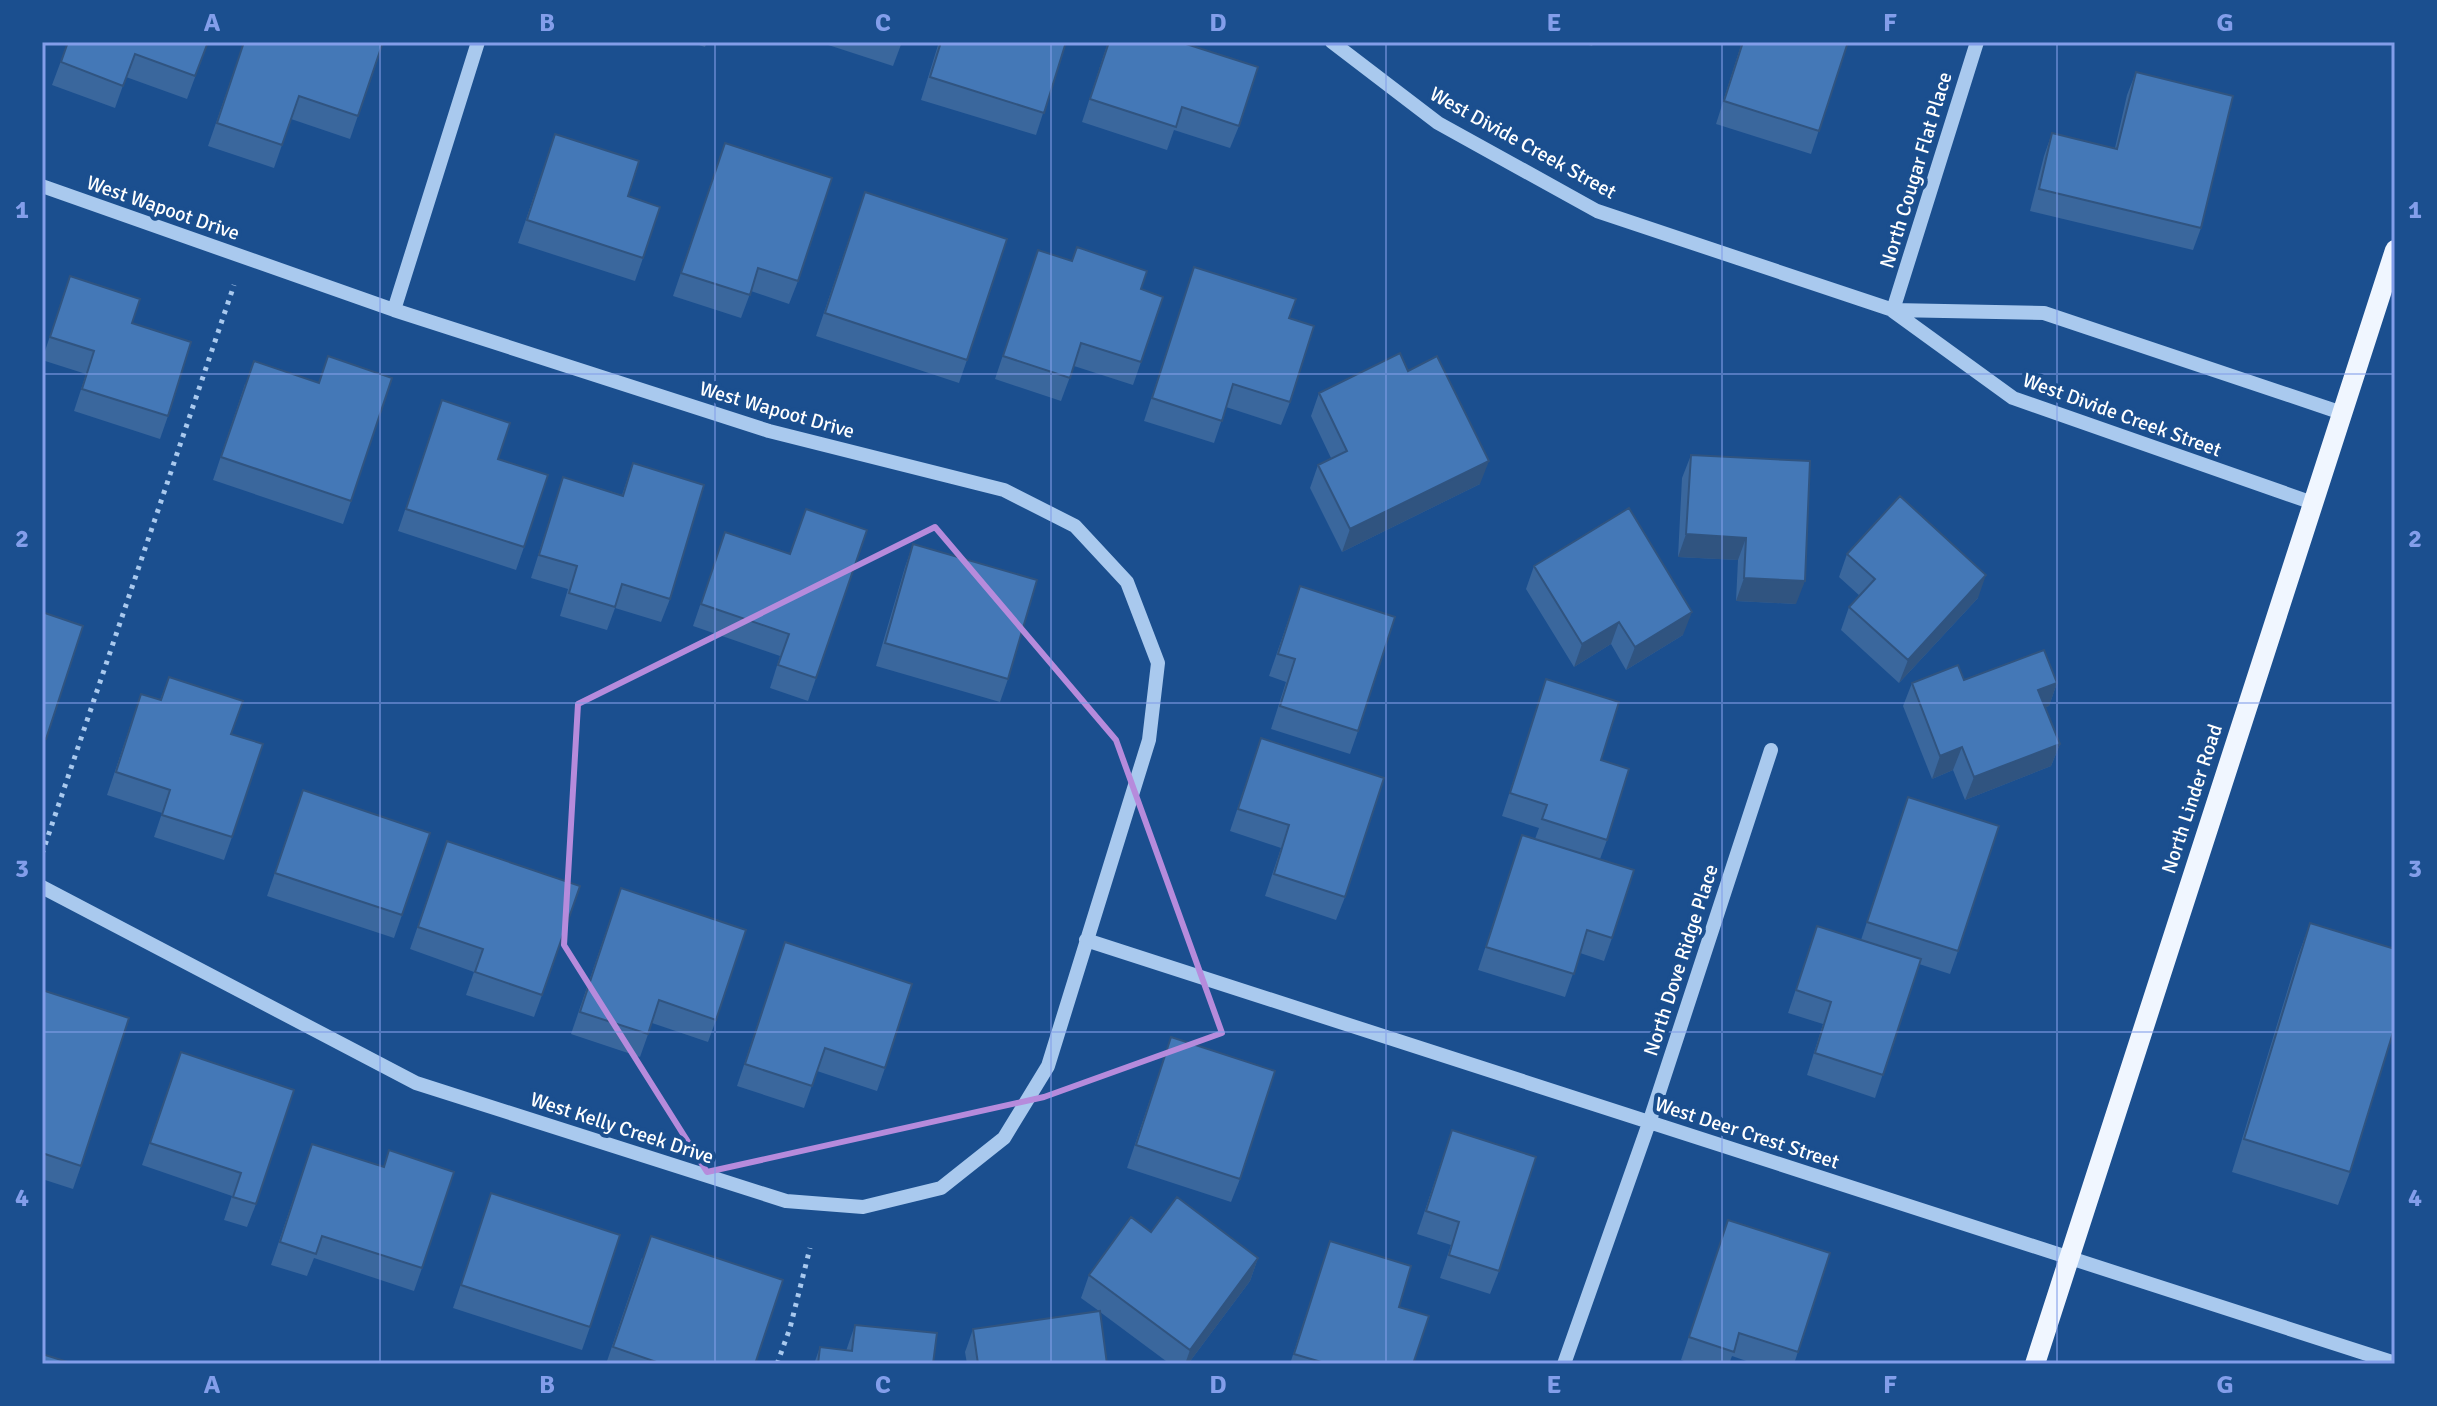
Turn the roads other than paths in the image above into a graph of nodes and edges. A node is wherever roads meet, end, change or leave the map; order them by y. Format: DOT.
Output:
graph roads {
  1 [pos="478,42"];
  2 [pos="1332,42"];
  3 [pos="1977,42"];
  4 [pos="42,186"];
  5 [pos="2395,250"];
  6 [pos="394,310"];
  7 [pos="1893,310"];
  8 [pos="2342,413"];
  9 [pos="2313,503"];
  10 [pos="1771,750"];
  11 [pos="42,887"];
  12 [pos="1086,940"];
  13 [pos="1649,1123"];
  14 [pos="2070,1259"];
  15 [pos="2395,1363"];
  16 [pos="1564,1364"];
  17 [pos="2035,1364"];
  1 -- 6 [label="street"];
  2 -- 7 [label="street, West Divide Creek Street"];
  3 -- 7 [label="street, North Cougar Flat Place"];
  4 -- 6 [label="street, West Wapoot Drive"];
  5 -- 8 [label="main road, North Linder Road"];
  6 -- 12 [label="street, West Wapoot Drive"];
  7 -- 8 [label="street, West Divide Creek Street"];
  7 -- 9 [label="street, West Divide Creek Street"];
  8 -- 9 [label="main road, North Linder Road"];
  9 -- 14 [label="main road, North Linder Road"];
  10 -- 13 [label="street, North Dove Ridge Place"];
  11 -- 12 [label="street, West Kelly Creek Drive"];
  12 -- 13 [label="street, West Deer Crest Street"];
  13 -- 14 [label="street, West Deer Crest Street"];
  13 -- 16 [label="street, North Dove Ridge Place"];
  14 -- 15 [label="street, West Deer Crest Street"];
  14 -- 17 [label="main road, North Linder Road"];
}
